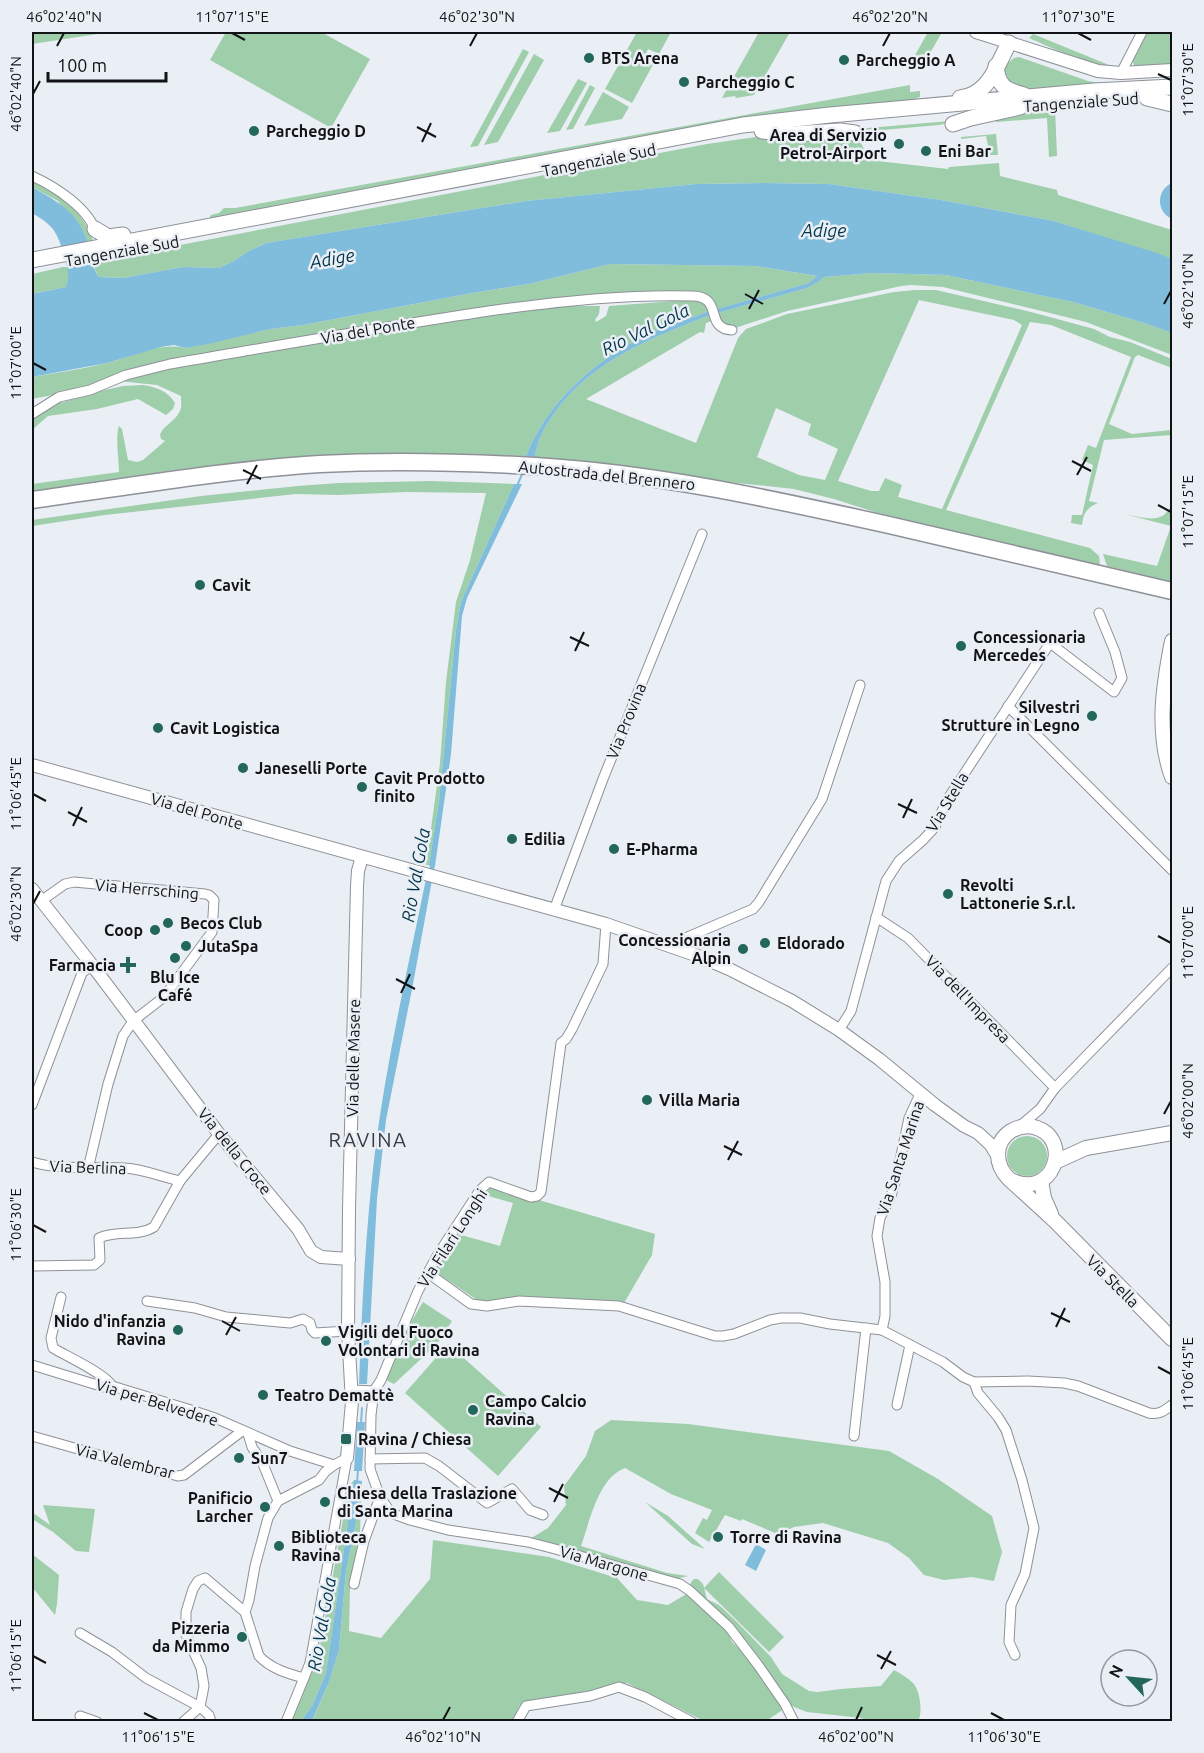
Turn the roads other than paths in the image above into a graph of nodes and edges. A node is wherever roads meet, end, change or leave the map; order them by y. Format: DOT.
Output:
graph roads {
  1 [pos="976,32"];
  2 [pos="1142,32"];
  3 [pos="1009,43"];
  4 [pos="996,66"];
  5 [pos="1173,70"];
  6 [pos="1121,73"];
  7 [pos="1173,87"];
  8 [pos="1035,97"];
  9 [pos="1147,98"];
  10 [pos="1173,98"];
  11 [pos="1173,104"];
  12 [pos="1020,107"];
  13 [pos="901,109"];
  14 [pos="953,124"];
  15 [pos="762,131"];
  16 [pos="855,133"];
  17 [pos="32,176"];
  18 [pos="205,227"];
  19 [pos="94,229"];
  20 [pos="97,250"];
  21 [pos="61,258"];
  22 [pos="32,260"];
  23 [pos="32,267"];
  24 [pos="732,330"];
  25 [pos="32,414"];
  26 [pos="509,470"];
  27 [pos="533,471"];
  28 [pos="32,500"];
  29 [pos="32,510"];
  30 [pos="702,534"];
  31 [pos="1173,591"];
  32 [pos="1173,601"];
  33 [pos="1099,613"];
  34 [pos="1172,643"];
  35 [pos="860,685"];
  36 [pos="1008,706"];
  37 [pos="32,765"];
  38 [pos="1173,777"];
  39 [pos="362,857"];
  40 [pos="1173,870"];
  41 [pos="32,889"];
  42 [pos="41,901"];
  43 [pos="554,910"];
  44 [pos="876,917"];
  45 [pos="606,924"];
  46 [pos="669,945"];
  47 [pos="92,965"];
  48 [pos="1173,968"];
  49 [pos="134,1021"];
  50 [pos="839,1030"];
  51 [pos="1055,1089"];
  52 [pos="921,1092"];
  53 [pos="32,1105"];
  54 [pos="1040,1109"];
  55 [pos="1014,1130"];
  56 [pos="978,1133"];
  57 [pos="1173,1133"];
  58 [pos="219,1134"];
  59 [pos="1047,1135"];
  60 [pos="1086,1148"];
  61 [pos="997,1155"];
  62 [pos="32,1162"];
  63 [pos="1055,1162"];
  64 [pos="88,1169"];
  65 [pos="1009,1179"];
  66 [pos="180,1181"];
  67 [pos="1041,1181"];
  68 [pos="1055,1221"];
  69 [pos="349,1260"];
  70 [pos="32,1266"];
  71 [pos="428,1274"];
  72 [pos="61,1297"];
  73 [pos="147,1301"];
  74 [pos="866,1328"];
  75 [pos="882,1330"];
  76 [pos="348,1331"];
  77 [pos="1173,1339"];
  78 [pos="910,1345"];
  79 [pos="32,1365"];
  80 [pos="974,1382"];
  81 [pos="112,1386"];
  82 [pos="363,1391"];
  83 [pos="1173,1405"];
  84 [pos="897,1406"];
  85 [pos="361,1415"];
  86 [pos="245,1433"];
  87 [pos="32,1436"];
  88 [pos="854,1436"];
  89 [pos="347,1458"];
  90 [pos="370,1459"];
  91 [pos="334,1465"];
  92 [pos="372,1478"];
  93 [pos="380,1497"];
  94 [pos="278,1501"];
  95 [pos="543,1515"];
  96 [pos="354,1584"];
  97 [pos="244,1612"];
  98 [pos="80,1633"];
  99 [pos="1015,1655"];
  100 [pos="304,1678"];
  101 [pos="200,1707"];
  102 [pos="80,1716"];
  103 [pos="98,1722"];
  104 [pos="183,1722"];
  105 [pos="211,1722"];
  106 [pos="285,1722"];
  107 [pos="517,1722"];
  108 [pos="693,1722"];
  109 [pos="794,1722"];
  1 -- 3 [label="street"];
  2 -- 6 [label="street"];
  3 -- 4 [label="highway"];
  3 -- 6 [label="street"];
  4 -- 8 [label="highway"];
  4 -- 13 [label="highway"];
  5 -- 6 [label="street"];
  7 -- 8 [label="highway, Tangenziale Sud"];
  8 -- 13 [label="highway, Tangenziale Sud"];
  9 -- 10 [label="highway, Tangenziale Sud"];
  9 -- 11 [label="highway"];
  9 -- 12 [label="highway, Tangenziale Sud"];
  12 -- 14 [label="highway"];
  12 -- 15 [label="highway, Tangenziale Sud"];
  13 -- 18 [label="highway, Tangenziale Sud"];
  15 -- 16 [label="highway"];
  15 -- 20 [label="highway, Tangenziale Sud"];
  17 -- 19 [label="street, Tangenziale Sud"];
  18 -- 19 [label="highway"];
  18 -- 20 [label="highway, Tangenziale Sud"];
  19 -- 20 [label="street, Tangenziale Sud"];
  20 -- 21 [label="highway, Tangenziale Sud"];
  21 -- 22 [label="highway, Tangenziale Sud"];
  21 -- 23 [label="highway, Tangenziale Sud"];
  24 -- 25 [label="street, Via del Ponte"];
  26 -- 27 [label="highway, Autostrada del Brennero"];
  26 -- 28 [label="highway, Autostrada del Brennero"];
  26 -- 29 [label="highway, Autostrada del Brennero"];
  27 -- 31 [label="highway, Autostrada del Brennero"];
  27 -- 32 [label="highway, Autostrada del Brennero"];
  30 -- 43 [label="street, Via Provina"];
  33 -- 36 [label="street, Via Stella"];
  34 -- 38 [label="main road"];
  35 -- 46 [label="street"];
  36 -- 40 [label="street"];
  36 -- 44 [label="street, Via Stella"];
  37 -- 39 [label="street, Via del Ponte"];
  39 -- 43 [label="street, Via Stella"];
  39 -- 69 [label="street, Via delle Masere"];
  41 -- 42 [label="street, Via della Croce"];
  42 -- 47 [label="street, Via della Croce"];
  42 -- 49 [label="street, Via Herrsching"];
  43 -- 45 [label="street, Via Stella"];
  44 -- 50 [label="street, Via Stella"];
  44 -- 51 [label="street, Via dell'Impresa"];
  45 -- 46 [label="street, Via Stella"];
  45 -- 71 [label="street, Via Filari Longhi"];
  46 -- 50 [label="street, Via Stella"];
  47 -- 49 [label="street, Via della Croce"];
  47 -- 53 [label="street"];
  48 -- 51 [label="street"];
  49 -- 58 [label="street, Via della Croce"];
  49 -- 64 [label="street"];
  50 -- 52 [label="street, Via Stella"];
  51 -- 54 [label="street"];
  52 -- 56 [label="street, Via Stella"];
  52 -- 75 [label="street, Via Santa Marina"];
  54 -- 55 [label="street"];
  54 -- 59 [label="street"];
  55 -- 56 [label="street"];
  55 -- 59 [label="main road"];
  55 -- 61 [label="main road"];
  56 -- 61 [label="street, Via Stella"];
  57 -- 60 [label="main road"];
  58 -- 66 [label="street"];
  58 -- 69 [label="street, Via della Croce"];
  59 -- 60 [label="main road"];
  59 -- 63 [label="main road"];
  60 -- 63 [label="main road"];
  61 -- 65 [label="main road, Via Stella"];
  62 -- 64 [label="street, Via Berlina"];
  63 -- 67 [label="main road"];
  64 -- 66 [label="street, Via Berlina"];
  65 -- 67 [label="main road"];
  65 -- 68 [label="main road, Via Stella"];
  66 -- 70 [label="street"];
  67 -- 68 [label="main road, Via Stella"];
  68 -- 77 [label="main road, Via Stella"];
  69 -- 76 [label="street, Via delle Masere"];
  71 -- 74 [label="street"];
  71 -- 82 [label="street, Via Filari Longhi"];
  72 -- 81 [label="street"];
  73 -- 76 [label="street"];
  74 -- 75 [label="street"];
  74 -- 88 [label="street"];
  75 -- 78 [label="street"];
  76 -- 82 [label="street, Via delle Masere"];
  78 -- 80 [label="street"];
  78 -- 84 [label="street"];
  79 -- 81 [label="street, Via per Belvedere"];
  80 -- 83 [label="street"];
  80 -- 99 [label="street"];
  81 -- 86 [label="street, Via per Belvedere"];
  82 -- 85 [label="street, Via delle Masere"];
  82 -- 85 [label="street, Via Filari Longhi"];
  85 -- 89 [label="street, Via delle Masere"];
  85 -- 90 [label="street, Via Filari Longhi"];
  86 -- 87 [label="street, Via Valembrar"];
  86 -- 91 [label="street, Via per Belvedere"];
  86 -- 94 [label="street"];
  89 -- 91 [label="street"];
  89 -- 100 [label="street"];
  90 -- 92 [label="street, Via Filari Longhi"];
  90 -- 95 [label="street"];
  91 -- 94 [label="street"];
  92 -- 93 [label="street, Via Margone"];
  93 -- 96 [label="street"];
  93 -- 109 [label="street, Via Margone"];
  94 -- 97 [label="street"];
  97 -- 100 [label="street"];
  97 -- 101 [label="street"];
  98 -- 101 [label="street"];
  100 -- 106 [label="street"];
  101 -- 104 [label="street"];
  101 -- 105 [label="street"];
  102 -- 103 [label="street"];
  107 -- 108 [label="street"];
}
